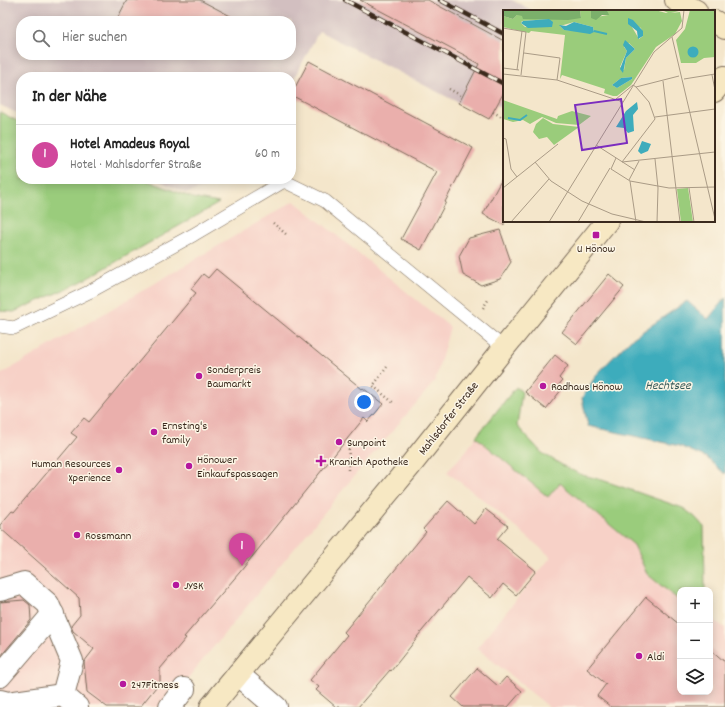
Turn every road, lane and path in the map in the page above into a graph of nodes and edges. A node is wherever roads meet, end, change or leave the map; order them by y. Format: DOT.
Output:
graph roads {
  1 [pos="676,0"];
  2 [pos="694,10"];
  3 [pos="715,22"];
  4 [pos="725,28"];
  5 [pos="725,77"];
  6 [pos="449,89"];
  7 [pos="715,90"];
  8 [pos="462,96"];
  9 [pos="493,112"];
  10 [pos="503,117"];
  11 [pos="279,184"];
  12 [pos="290,184"];
  13 [pos="606,222"];
  14 [pos="273,223"];
  15 [pos="287,235"];
  16 [pos="0,326"];
  17 [pos="504,348"];
  18 [pos="387,367"];
  19 [pos="394,404"];
  20 [pos="349,446"];
  21 [pos="348,470"];
  22 [pos="0,590"];
  23 [pos="53,614"];
  24 [pos="238,674"];
  25 [pos="0,676"];
  26 [pos="184,689"];
  27 [pos="0,701"];
  28 [pos="70,701"];
  29 [pos="170,707"];
  30 [pos="211,707"];
  31 [pos="276,707"];
  1 -- 2 [label="main road"];
  3 -- 4 [label="main road"];
  5 -- 7 [label="main road"];
  6 -- 8 [label="path"];
  9 -- 10 [label="path"];
  11 -- 16 [label="lane"];
  12 -- 17 [label="lane"];
  13 -- 17 [label="main road, Mahlsdorfer Straße"];
  14 -- 15 [label="path"];
  17 -- 24 [label="main road, Mahlsdorfer Straße"];
  18 -- 19 [label="path"];
  20 -- 21 [label="path"];
  22 -- 23 [label="street"];
  23 -- 25 [label="street"];
  23 -- 28 [label="street"];
  24 -- 30 [label="main road, Mahlsdorfer Straße"];
  24 -- 31 [label="street"];
  26 -- 29 [label="street"];
  27 -- 28 [label="street"];
}
